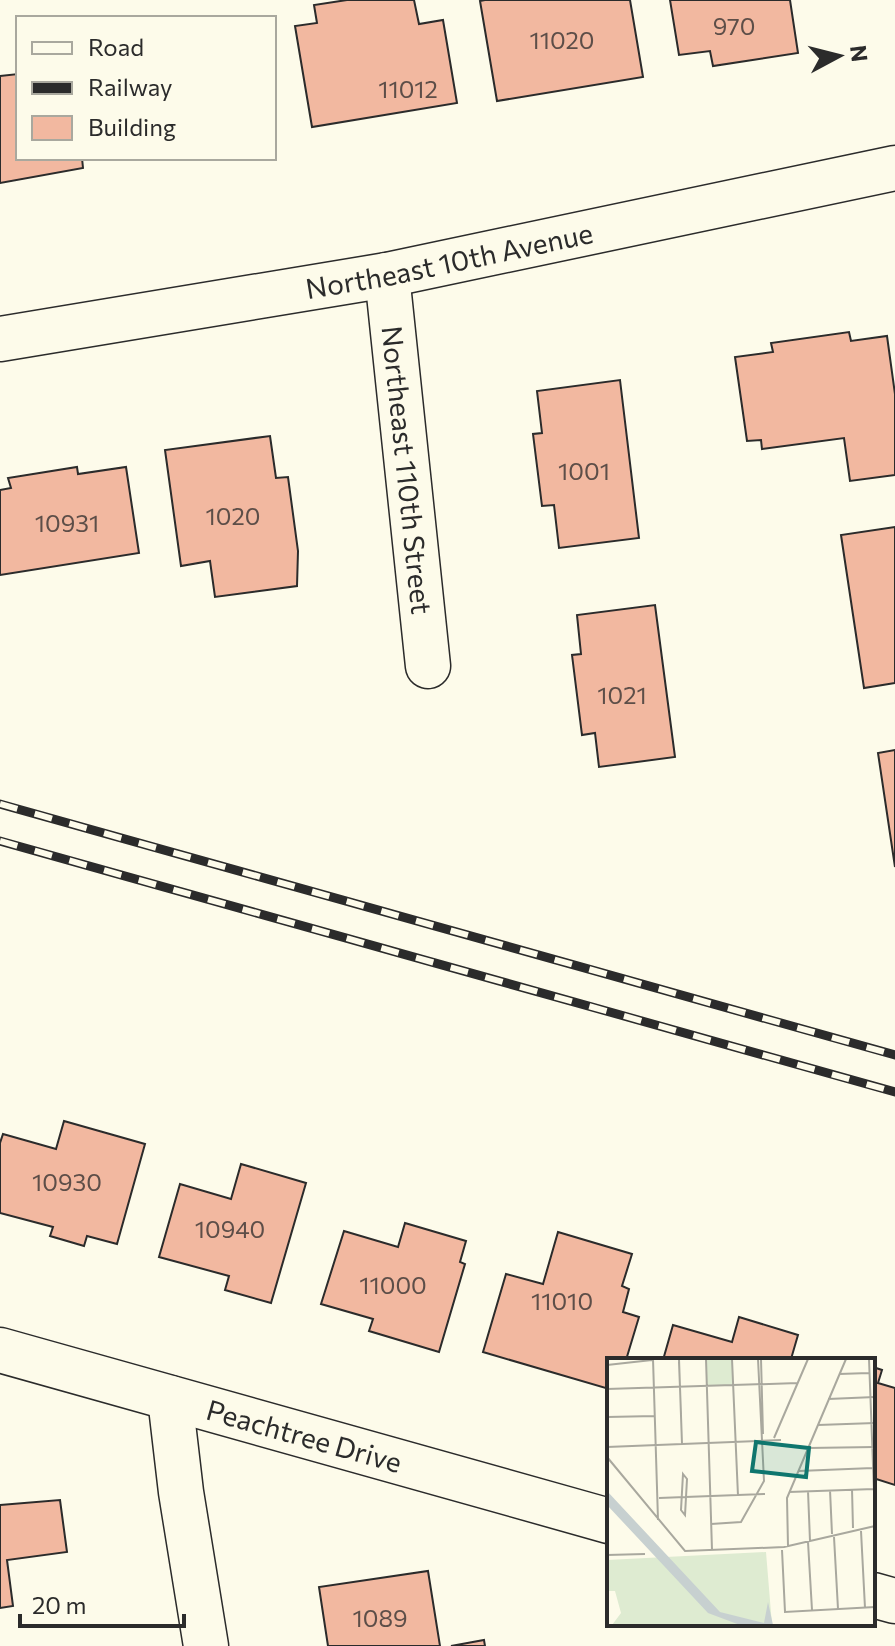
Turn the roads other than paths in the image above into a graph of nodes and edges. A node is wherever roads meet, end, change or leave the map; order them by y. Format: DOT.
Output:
graph roads {
  1 [pos="895,168"];
  2 [pos="387,275"];
  3 [pos="0,339"];
  4 [pos="428,666"];
  5 [pos="0,1350"];
  6 [pos="170,1398"];
  7 [pos="607,1520"];
  8 [pos="875,1596"];
  9 [pos="895,1601"];
  10 [pos="206,1646"];
  1 -- 2 [label="street, Northeast 10th Avenue"];
  2 -- 3 [label="street, Northeast 10th Avenue"];
  2 -- 4 [label="street, Northeast 110th Street"];
  5 -- 6 [label="street, Peachtree Drive"];
  6 -- 7 [label="street, Peachtree Drive"];
  6 -- 10 [label="street"];
  8 -- 9 [label="street"];
}
